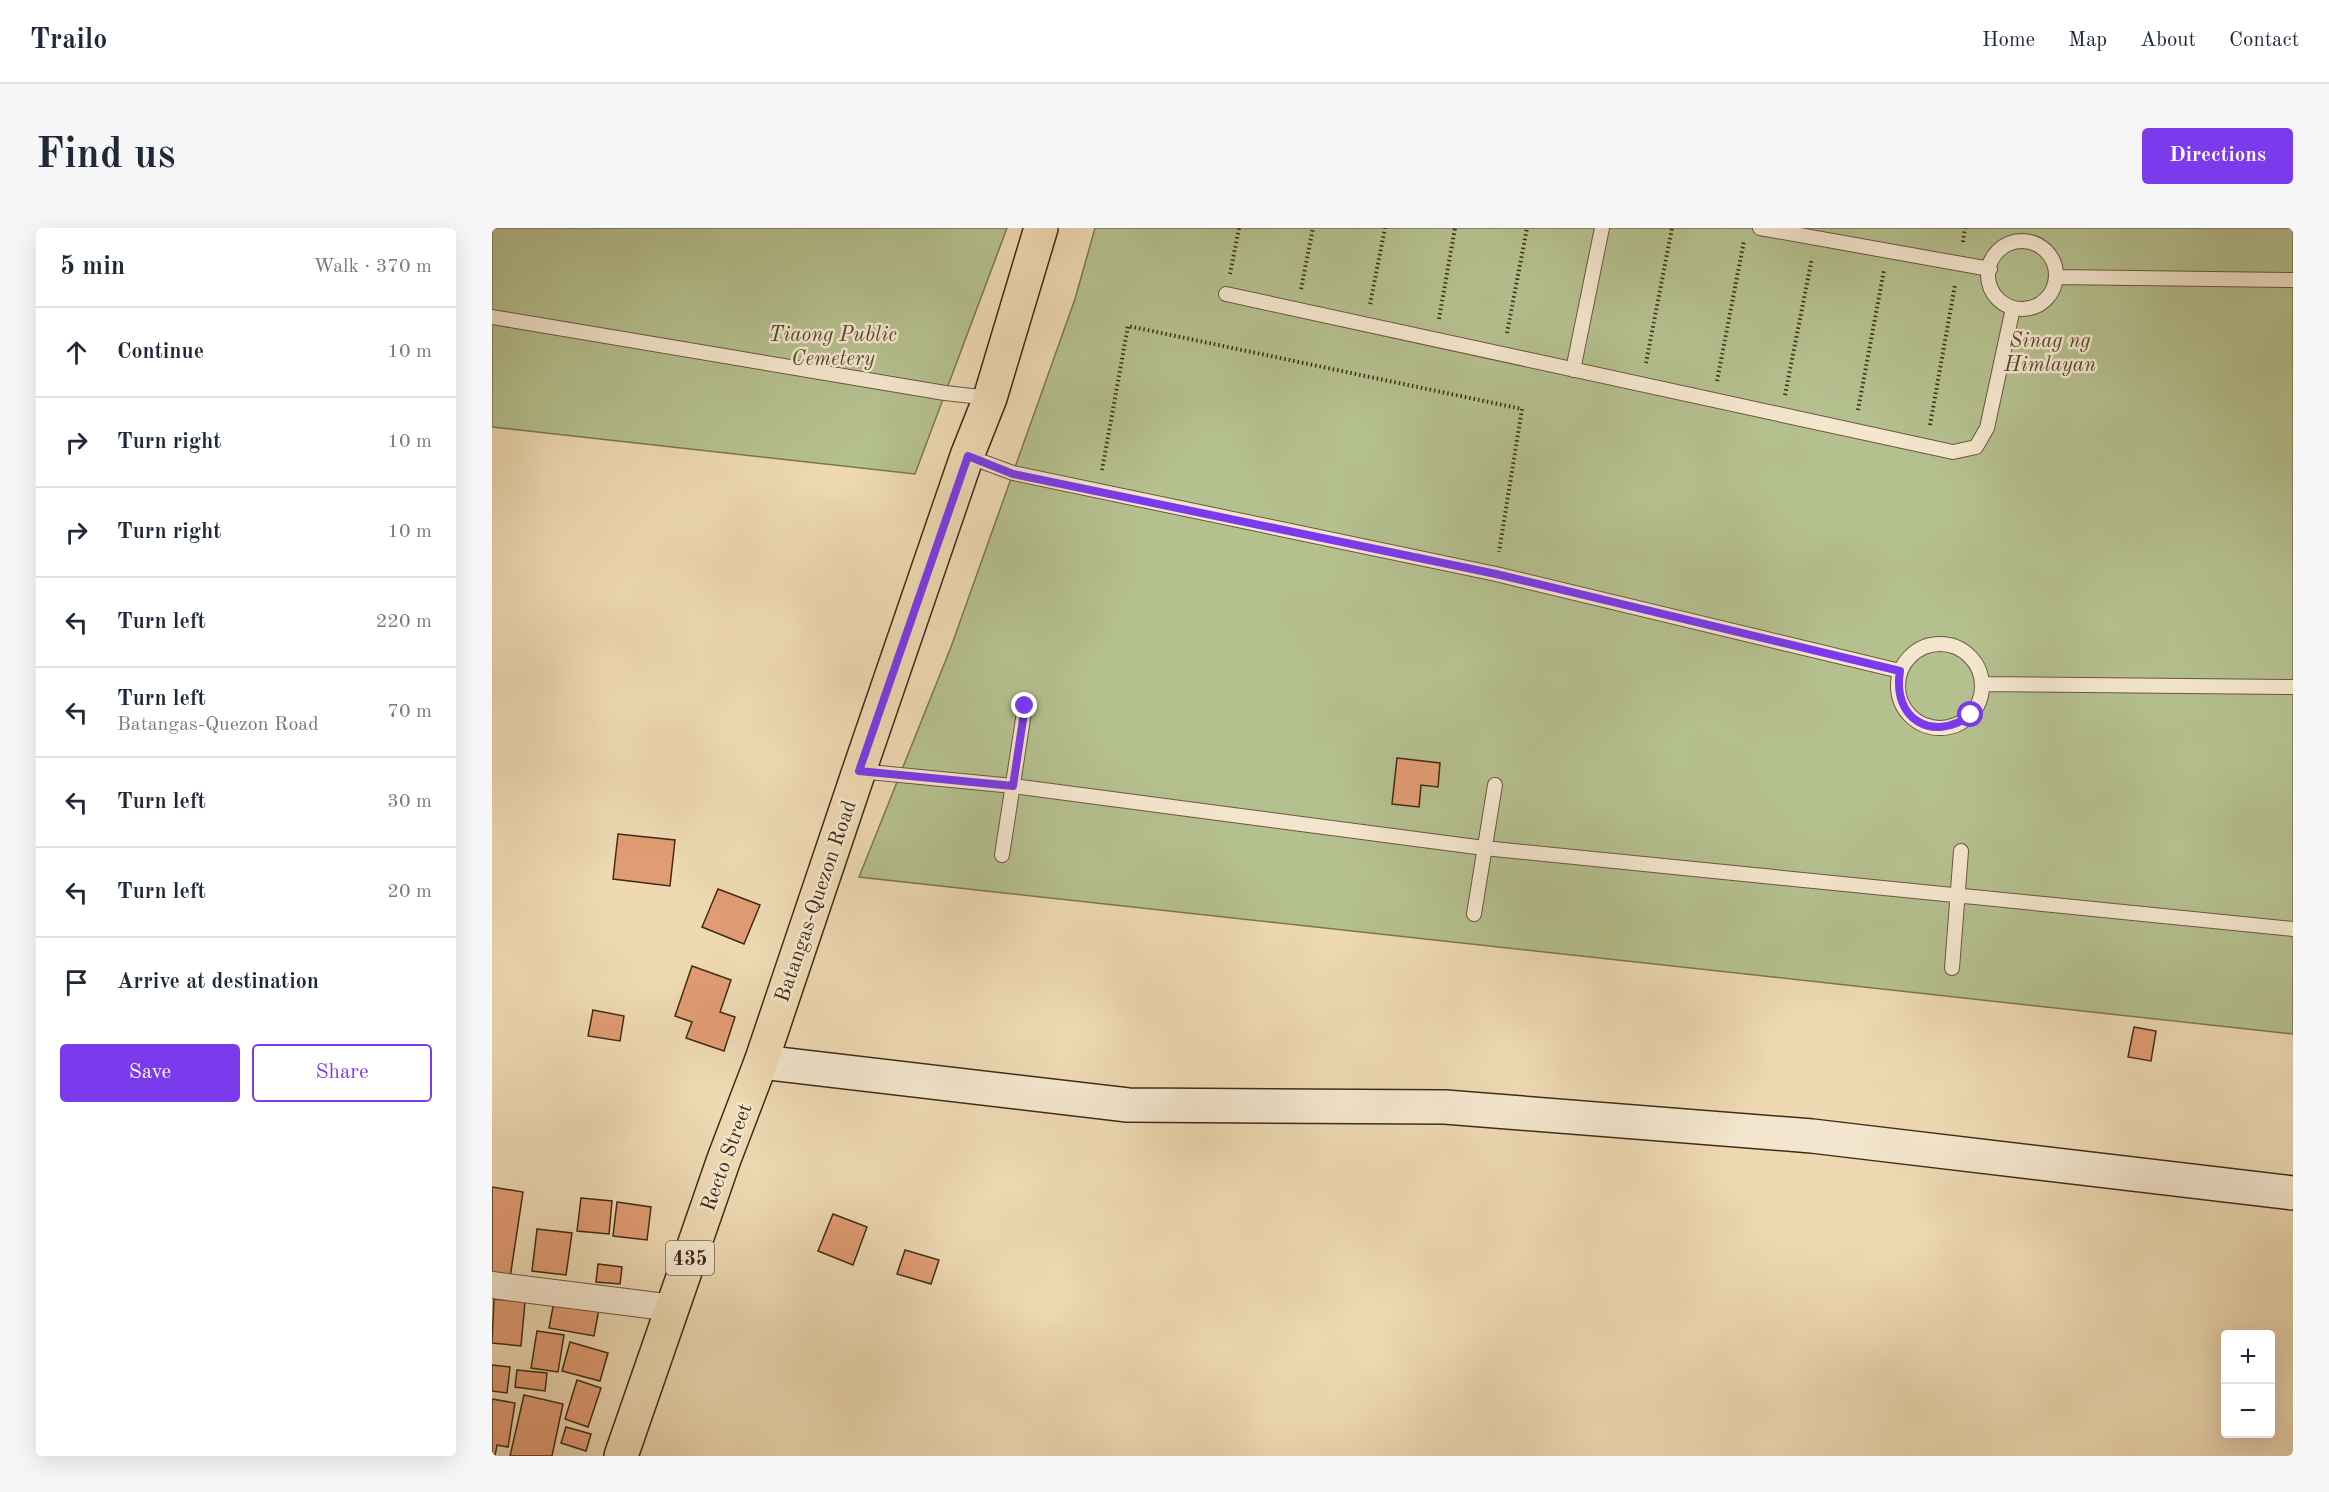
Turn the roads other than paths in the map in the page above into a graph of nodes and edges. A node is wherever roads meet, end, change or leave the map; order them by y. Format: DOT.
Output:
graph roads {
  1 [pos="1041,228"];
  2 [pos="1602,228"];
  3 [pos="1760,228"];
  4 [pos="2035,228"];
  5 [pos="2031,243"];
  6 [pos="1990,269"];
  7 [pos="2056,277"];
  8 [pos="2293,280"];
  9 [pos="1226,294"];
  10 [pos="2013,308"];
  11 [pos="492,317"];
  12 [pos="1573,370"];
  13 [pos="990,398"];
  14 [pos="968,456"];
  15 [pos="1900,671"];
  16 [pos="1982,684"];
  17 [pos="2293,687"];
  18 [pos="1025,706"];
  19 [pos="859,771"];
  20 [pos="1495,785"];
  21 [pos="1013,786"];
  22 [pos="1484,848"];
  23 [pos="1961,851"];
  24 [pos="1002,855"];
  25 [pos="1956,895"];
  26 [pos="1474,914"];
  27 [pos="2293,929"];
  28 [pos="1953,968"];
  29 [pos="761,1062"];
  30 [pos="2293,1193"];
  31 [pos="492,1286"];
  32 [pos="672,1308"];
  33 [pos="621,1456"];
  1 -- 13 [label="main road, Batangas-Quezon Road / 435"];
  2 -- 12 [label="lane"];
  3 -- 6 [label="lane"];
  4 -- 5 [label="lane"];
  5 -- 6 [label="lane"];
  5 -- 7 [label="lane"];
  6 -- 10 [label="lane"];
  7 -- 8 [label="lane"];
  7 -- 10 [label="lane"];
  9 -- 12 [label="lane"];
  10 -- 12 [label="lane"];
  11 -- 13 [label="lane"];
  13 -- 14 [label="main road, Batangas-Quezon Road / 435"];
  14 -- 15 [label="lane"];
  14 -- 19 [label="main road, Batangas-Quezon Road / 435"];
  15 -- 16 [label="lane"];
  15 -- 16 [label="lane"];
  16 -- 17 [label="lane"];
  18 -- 21 [label="lane"];
  19 -- 21 [label="lane"];
  19 -- 29 [label="main road, Batangas-Quezon Road / 435"];
  20 -- 22 [label="lane"];
  21 -- 22 [label="lane"];
  21 -- 24 [label="lane"];
  22 -- 25 [label="lane"];
  22 -- 26 [label="lane"];
  23 -- 25 [label="lane"];
  25 -- 27 [label="lane"];
  25 -- 28 [label="lane"];
  29 -- 30 [label="street"];
  29 -- 32 [label="main road, Recto Street / 435"];
  31 -- 32 [label="street"];
  32 -- 33 [label="main road, Recto Street / 435"];
}
